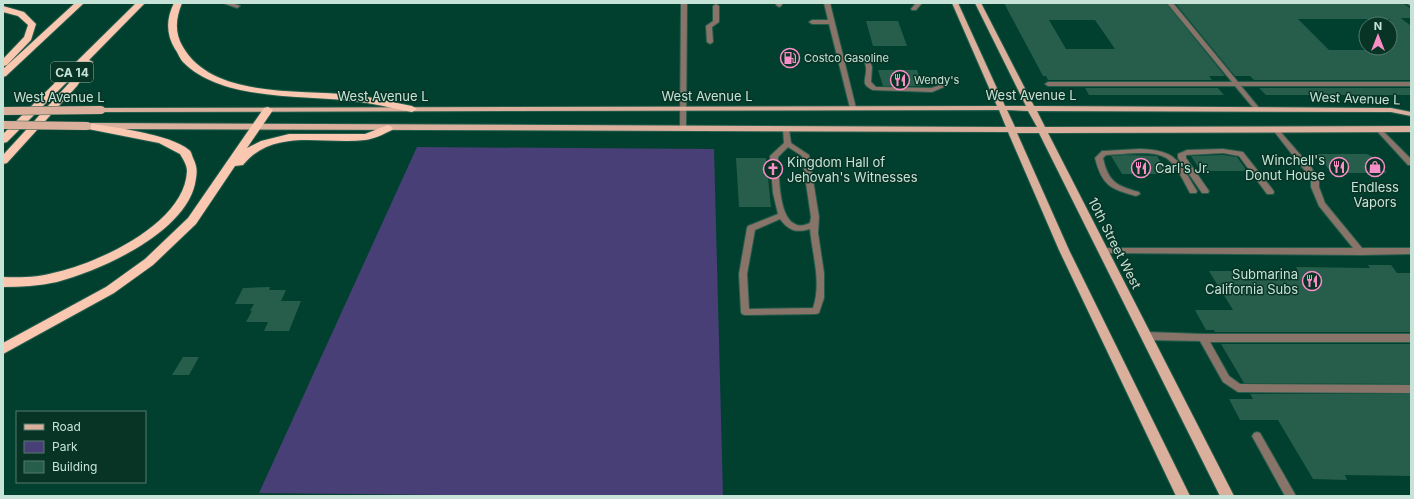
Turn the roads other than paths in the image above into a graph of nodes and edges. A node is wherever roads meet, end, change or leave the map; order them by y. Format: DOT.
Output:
graph roads {
  1 [pos="80,3"];
  2 [pos="141,3"];
  3 [pos="178,3"];
  4 [pos="226,3"];
  5 [pos="684,3"];
  6 [pos="827,3"];
  7 [pos="919,3"];
  8 [pos="955,3"];
  9 [pos="978,3"];
  10 [pos="1170,3"];
  11 [pos="237,6"];
  12 [pos="716,6"];
  13 [pos="3,9"];
  14 [pos="914,9"];
  15 [pos="812,22"];
  16 [pos="831,22"];
  17 [pos="710,42"];
  18 [pos="100,44"];
  19 [pos="866,58"];
  20 [pos="3,64"];
  21 [pos="3,74"];
  22 [pos="942,83"];
  23 [pos="1048,84"];
  24 [pos="1236,84"];
  25 [pos="1411,84"];
  26 [pos="412,108"];
  27 [pos="853,108"];
  28 [pos="1002,108"];
  29 [pos="1032,108"];
  30 [pos="683,109"];
  31 [pos="1257,109"];
  32 [pos="268,110"];
  33 [pos="3,111"];
  34 [pos="1411,114"];
  35 [pos="3,126"];
  36 [pos="86,126"];
  37 [pos="256,126"];
  38 [pos="388,128"];
  39 [pos="682,128"];
  40 [pos="786,129"];
  41 [pos="1012,129"];
  42 [pos="1378,129"];
  43 [pos="1411,129"];
  44 [pos="1042,130"];
  45 [pos="1276,130"];
  46 [pos="3,140"];
  47 [pos="788,144"];
  48 [pos="3,161"];
  49 [pos="1411,163"];
  50 [pos="220,180"];
  51 [pos="1193,191"];
  52 [pos="1205,191"];
  53 [pos="1270,192"];
  54 [pos="1136,194"];
  55 [pos="782,215"];
  56 [pos="813,225"];
  57 [pos="1104,251"];
  58 [pos="1411,251"];
  59 [pos="1361,252"];
  60 [pos="3,282"];
  61 [pos="1147,336"];
  62 [pos="1203,338"];
  63 [pos="1411,338"];
  64 [pos="3,349"];
  65 [pos="1411,389"];
  66 [pos="1257,436"];
  67 [pos="1183,496"];
  68 [pos="1227,496"];
  69 [pos="1291,496"];
  1 -- 21 [label="highway"];
  2 -- 18 [label="highway, CA 14"];
  3 -- 26 [label="highway"];
  4 -- 11 [label="lane"];
  5 -- 30 [label="lane"];
  6 -- 16 [label="lane"];
  7 -- 14 [label="lane"];
  8 -- 28 [label="main road"];
  9 -- 29 [label="main road, 10th Street West"];
  10 -- 24 [label="lane"];
  12 -- 17 [label="lane"];
  13 -- 20 [label="highway"];
  15 -- 16 [label="lane"];
  16 -- 27 [label="lane"];
  18 -- 46 [label="highway, CA 14"];
  18 -- 48 [label="highway"];
  19 -- 22 [label="lane"];
  23 -- 24 [label="lane"];
  24 -- 25 [label="lane"];
  24 -- 31 [label="lane"];
  26 -- 30 [label="main road, West Avenue L"];
  26 -- 32 [label="main road, West Avenue L"];
  27 -- 28 [label="main road, West Avenue L"];
  27 -- 30 [label="main road, West Avenue L"];
  28 -- 29 [label="main road, West Avenue L"];
  28 -- 41 [label="main road"];
  29 -- 31 [label="main road, West Avenue L"];
  29 -- 44 [label="main road, 10th Street West"];
  30 -- 39 [label="lane"];
  31 -- 34 [label="main road, West Avenue L"];
  32 -- 33 [label="main road, West Avenue L, bridge"];
  32 -- 37 [label="highway"];
  35 -- 36 [label="main road, bridge"];
  36 -- 37 [label="main road"];
  36 -- 60 [label="highway"];
  37 -- 38 [label="main road"];
  37 -- 50 [label="highway"];
  38 -- 39 [label="main road"];
  38 -- 50 [label="highway"];
  39 -- 40 [label="main road"];
  40 -- 41 [label="main road"];
  40 -- 47 [label="lane"];
  41 -- 44 [label="main road"];
  41 -- 67 [label="main road"];
  42 -- 43 [label="main road"];
  42 -- 45 [label="main road"];
  42 -- 49 [label="lane"];
  44 -- 45 [label="main road"];
  44 -- 57 [label="main road, 10th Street West"];
  45 -- 59 [label="lane"];
  47 -- 55 [label="lane"];
  47 -- 56 [label="lane"];
  50 -- 64 [label="highway"];
  51 -- 54 [label="lane"];
  52 -- 53 [label="lane"];
  55 -- 56 [label="lane"];
  55 -- 56 [label="lane"];
  57 -- 59 [label="lane"];
  57 -- 61 [label="main road, 10th Street West"];
  58 -- 59 [label="lane"];
  61 -- 62 [label="lane"];
  61 -- 68 [label="main road, 10th Street West"];
  62 -- 63 [label="lane"];
  62 -- 65 [label="lane"];
  66 -- 69 [label="lane"];
}
